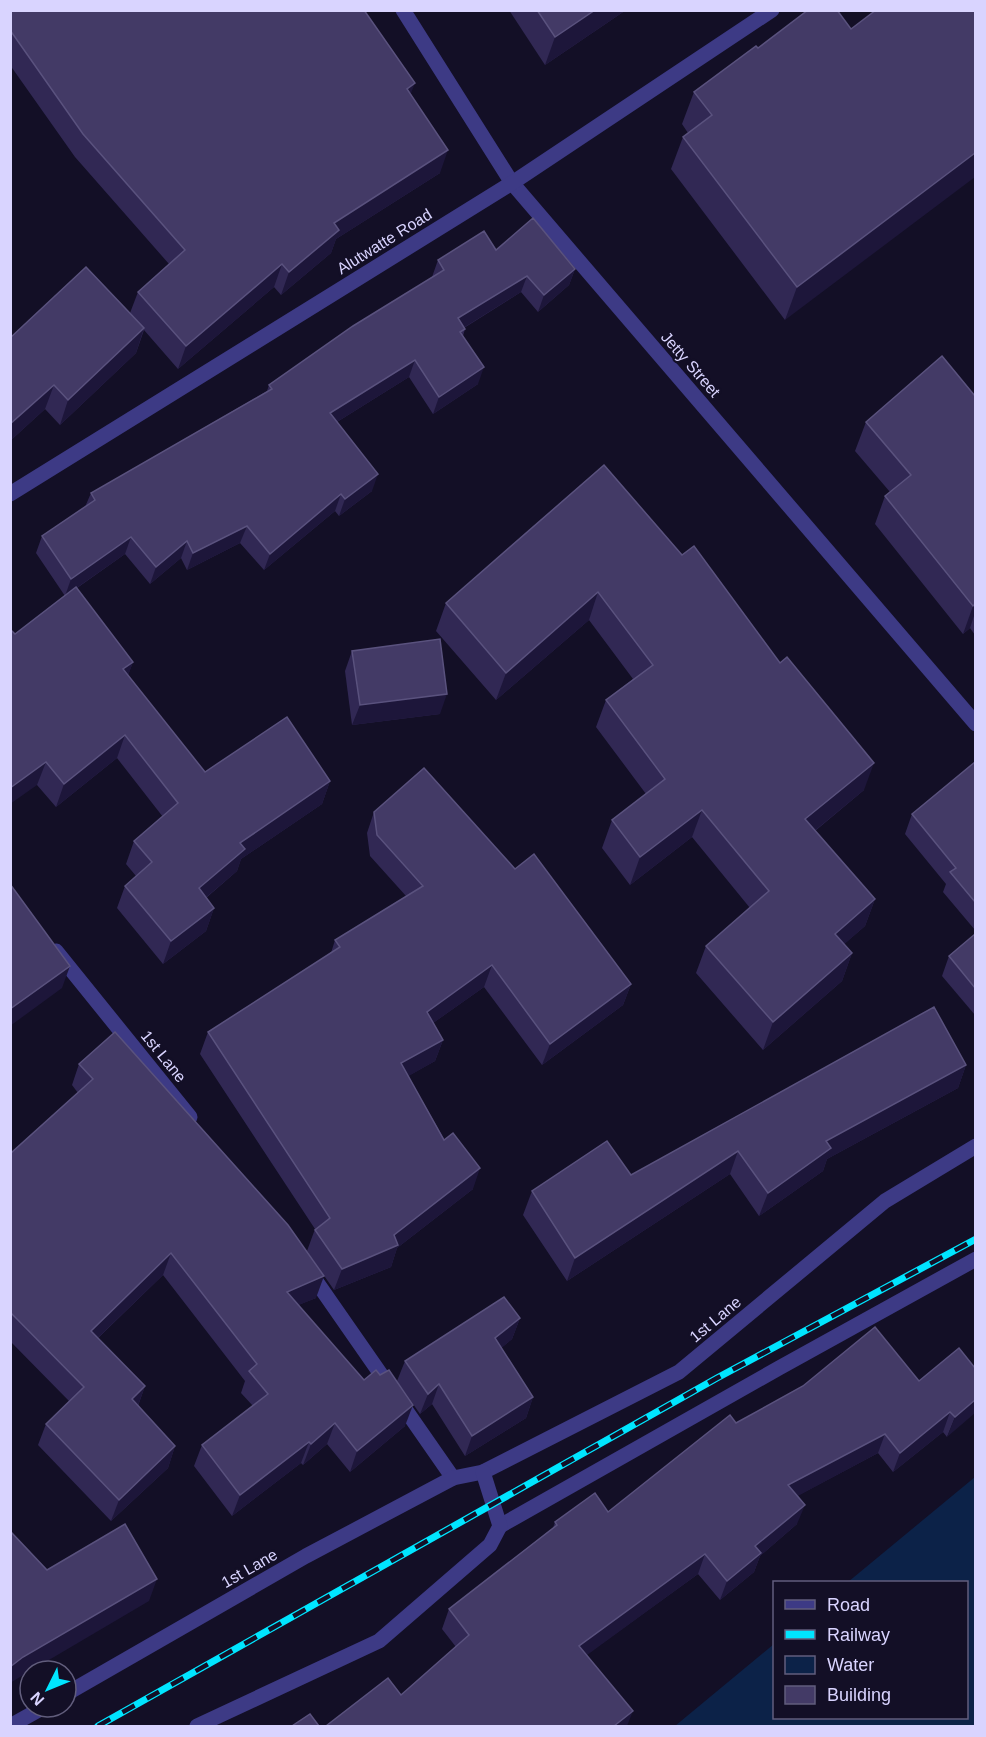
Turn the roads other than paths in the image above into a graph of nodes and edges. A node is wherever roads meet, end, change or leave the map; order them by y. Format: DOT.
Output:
graph roads {
  1 [pos="403,10"];
  2 [pos="772,10"];
  3 [pos="512,183"];
  4 [pos="10,494"];
  5 [pos="975,724"];
  6 [pos="45,936"];
  7 [pos="202,1131"];
  8 [pos="975,1146"];
  9 [pos="301,1259"];
  10 [pos="975,1259"];
  11 [pos="483,1472"];
  12 [pos="453,1478"];
  13 [pos="500,1526"];
  14 [pos="78,1687"];
  15 [pos="197,1726"];
  1 -- 3 [label="street, Jetty Street"];
  2 -- 3 [label="street, Alutwatte Road"];
  3 -- 4 [label="street, Alutwatte Road"];
  3 -- 5 [label="street, Jetty Street"];
  6 -- 7 [label="street, 1st Lane"];
  8 -- 11 [label="street, 1st Lane"];
  9 -- 12 [label="street"];
  10 -- 13 [label="street"];
  11 -- 12 [label="street, 1st Lane"];
  11 -- 13 [label="street"];
  12 -- 14 [label="street, 1st Lane"];
  13 -- 15 [label="street"];
}
